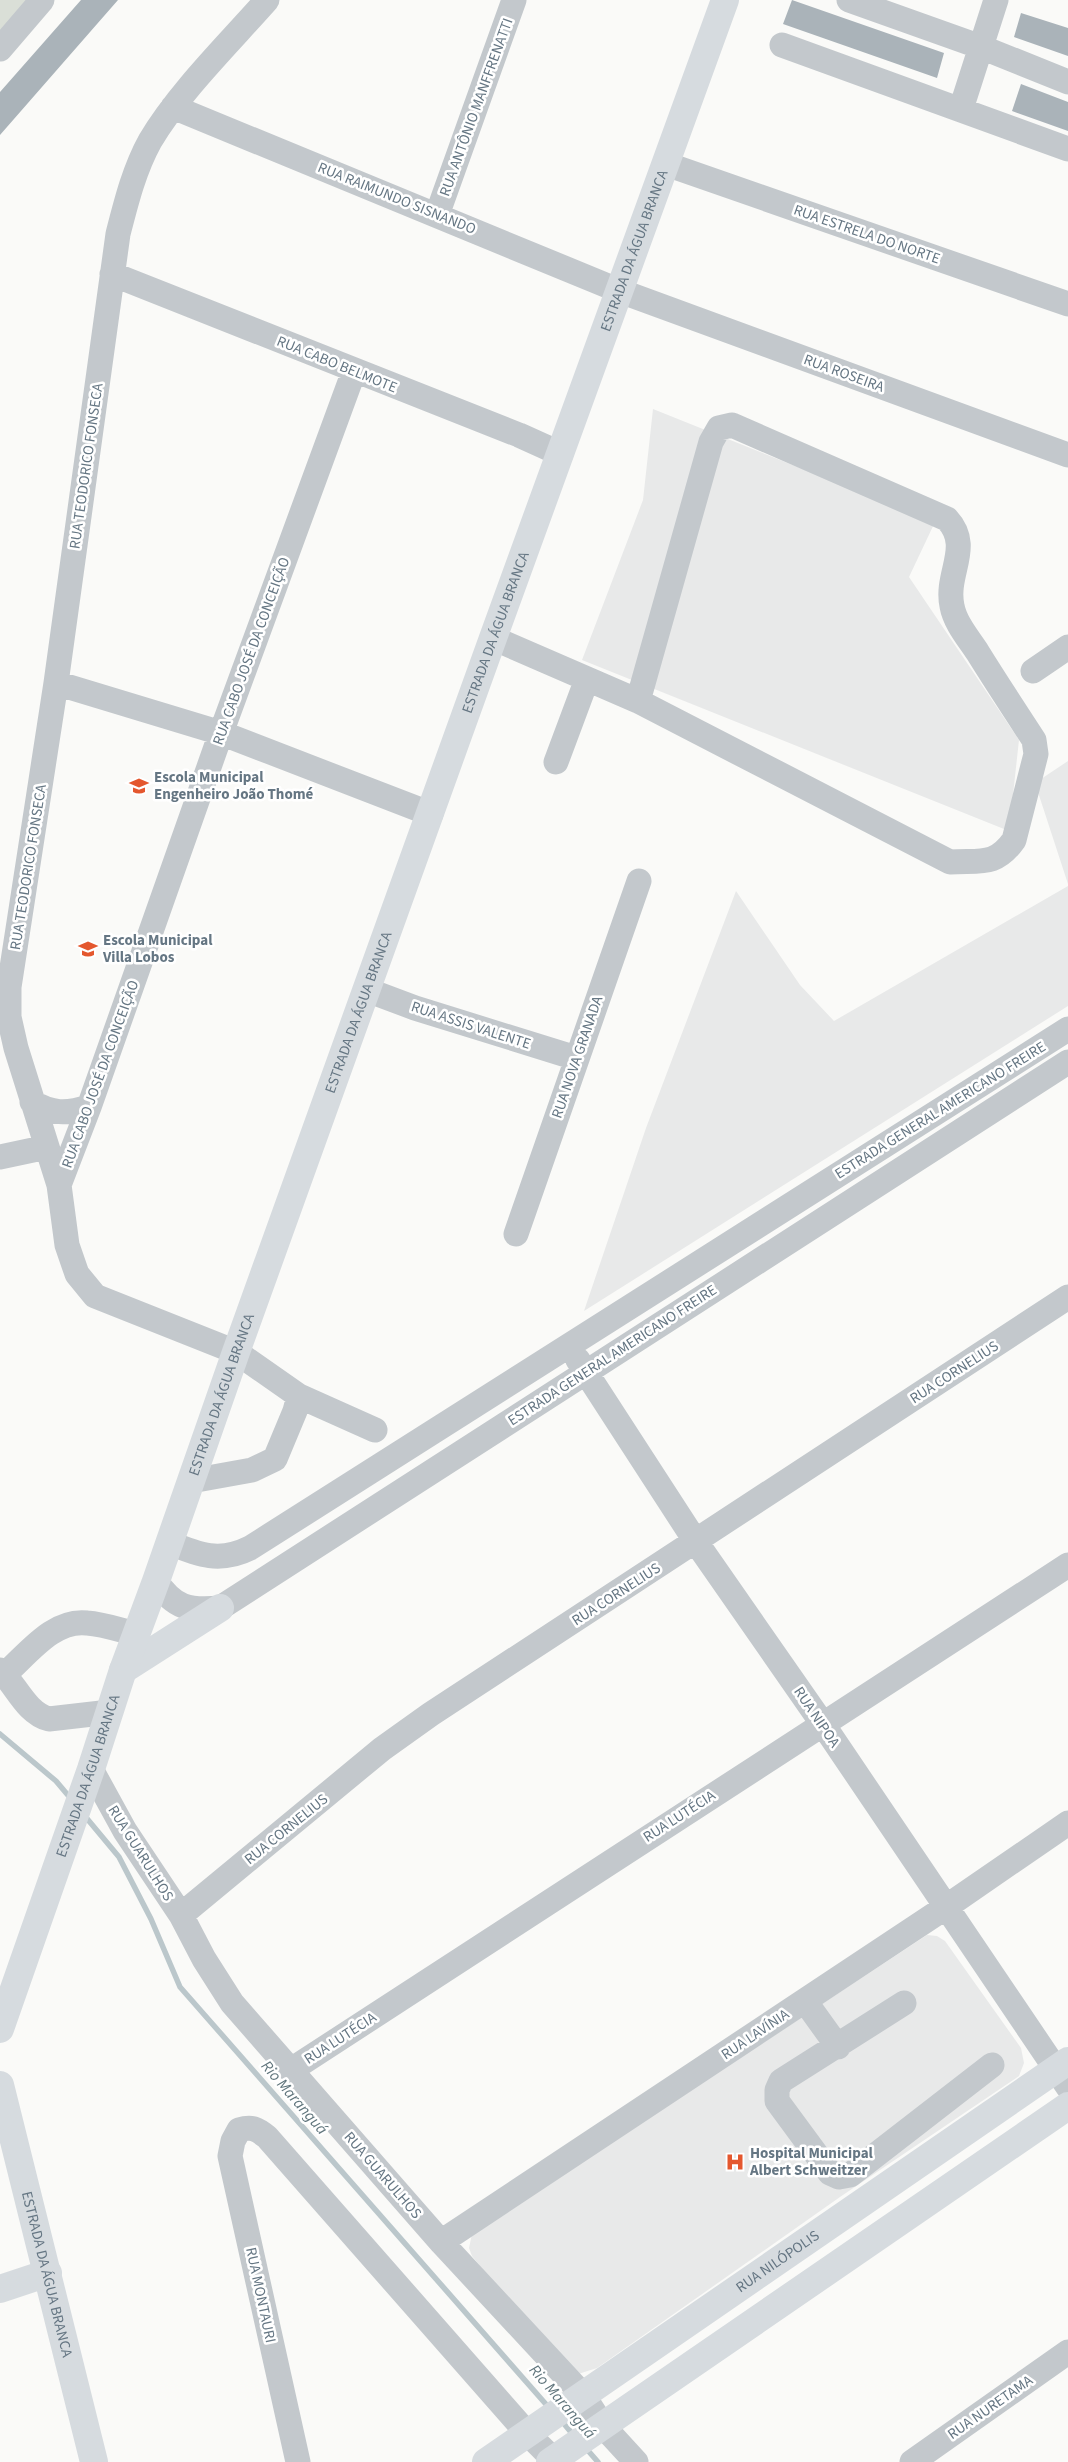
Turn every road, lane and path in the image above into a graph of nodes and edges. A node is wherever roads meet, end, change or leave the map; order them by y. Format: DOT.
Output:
graph roads {
  1 [pos="42,0"];
  2 [pos="267,0"];
  3 [pos="514,0"];
  4 [pos="725,0"];
  5 [pos="849,0"];
  6 [pos="996,0"];
  7 [pos="782,44"];
  8 [pos="981,47"];
  9 [pos="0,49"];
  10 [pos="1068,82"];
  11 [pos="173,107"];
  12 [pos="960,109"];
  13 [pos="1068,149"];
  14 [pos="666,164"];
  15 [pos="437,215"];
  16 [pos="112,274"];
  17 [pos="620,291"];
  18 [pos="1068,304"];
  19 [pos="354,371"];
  20 [pos="1066,448"];
  21 [pos="561,454"];
  22 [pos="493,638"];
  23 [pos="1068,647"];
  24 [pos="1033,671"];
  25 [pos="587,679"];
  26 [pos="56,683"];
  27 [pos="638,701"];
  28 [pos="221,734"];
  29 [pos="556,762"];
  30 [pos="431,814"];
  31 [pos="639,881"];
  32 [pos="367,990"];
  33 [pos="1068,1029"];
  34 [pos="576,1058"];
  35 [pos="1068,1062"];
  36 [pos="32,1102"];
  37 [pos="89,1108"];
  38 [pos="47,1147"];
  39 [pos="0,1157"];
  40 [pos="59,1185"];
  41 [pos="516,1234"];
  42 [pos="1068,1297"];
  43 [pos="569,1345"];
  44 [pos="236,1352"];
  45 [pos="585,1373"];
  46 [pos="299,1396"];
  47 [pos="375,1430"];
  48 [pos="191,1481"];
  49 [pos="696,1542"];
  50 [pos="170,1543"];
  51 [pos="1068,1564"];
  52 [pos="156,1581"];
  53 [pos="220,1608"];
  54 [pos="136,1634"];
  55 [pos="123,1670"];
  56 [pos="2,1672"];
  57 [pos="110,1712"];
  58 [pos="822,1723"];
  59 [pos="88,1777"];
  60 [pos="1068,1823"];
  61 [pos="946,1907"];
  62 [pos="181,1915"];
  63 [pos="11,1969"];
  64 [pos="805,2001"];
  65 [pos="904,2003"];
  66 [pos="0,2029"];
  67 [pos="838,2047"];
  68 [pos="992,2065"];
  69 [pos="291,2070"];
  70 [pos="1064,2072"];
  71 [pos="0,2085"];
  72 [pos="1068,2106"];
  73 [pos="984,2119"];
  74 [pos="1004,2149"];
  75 [pos="851,2210"];
  76 [pos="871,2241"];
  77 [pos="441,2242"];
  78 [pos="48,2273"];
  79 [pos="0,2289"];
  80 [pos="1068,2352"];
  81 [pos="575,2400"];
  82 [pos="537,2427"];
  83 [pos="597,2430"];
  84 [pos="557,2458"];
  85 [pos="94,2462"];
  86 [pos="298,2462"];
  87 [pos="486,2462"];
  88 [pos="636,2462"];
  89 [pos="912,2462"];
  1 -- 9 [label="street"];
  2 -- 11 [label="street, RUA TEODORICO FONSECA"];
  3 -- 15 [label="street, RUA ANTÔNIO MANFFRENATTI"];
  4 -- 14 [label="main road, ESTRADA DA ÁGUA BRANCA"];
  5 -- 8 [label="street"];
  6 -- 8 [label="street"];
  7 -- 12 [label="street"];
  8 -- 10 [label="street"];
  8 -- 12 [label="street"];
  11 -- 15 [label="street, RUA RAIMUNDO SISNANDO"];
  11 -- 16 [label="street, RUA TEODORICO FONSECA"];
  12 -- 13 [label="street"];
  14 -- 17 [label="main road, ESTRADA DA ÁGUA BRANCA"];
  14 -- 18 [label="street, RUA ESTRELA DO NORTE"];
  15 -- 17 [label="street, RUA RAIMUNDO SISNANDO"];
  16 -- 19 [label="street, RUA CABO BELMOTE"];
  16 -- 26 [label="street, RUA TEODORICO FONSECA"];
  17 -- 20 [label="street, RUA ROSEIRA"];
  17 -- 21 [label="main road, ESTRADA DA ÁGUA BRANCA"];
  19 -- 21 [label="street, RUA CABO BELMOTE"];
  19 -- 28 [label="street, RUA CABO JOSÉ DA CONCEIÇÃO"];
  21 -- 22 [label="main road, ESTRADA DA ÁGUA BRANCA"];
  22 -- 25 [label="street"];
  22 -- 30 [label="main road, ESTRADA DA ÁGUA BRANCA"];
  23 -- 24 [label="street"];
  25 -- 27 [label="street"];
  25 -- 29 [label="street"];
  26 -- 28 [label="street"];
  26 -- 36 [label="street, RUA TEODORICO FONSECA"];
  27 -- 27 [label="street"];
  28 -- 30 [label="street"];
  28 -- 37 [label="street, RUA CABO JOSÉ DA CONCEIÇÃO"];
  30 -- 32 [label="main road, ESTRADA DA ÁGUA BRANCA"];
  31 -- 34 [label="street, RUA NOVA GRANADA"];
  32 -- 34 [label="street, RUA ASSIS VALENTE"];
  32 -- 44 [label="main road, ESTRADA DA ÁGUA BRANCA"];
  33 -- 43 [label="street, ESTRADA GENERAL AMERICANO FREIRE"];
  34 -- 41 [label="street, RUA NOVA GRANADA"];
  35 -- 45 [label="street, ESTRADA GENERAL AMERICANO FREIRE"];
  36 -- 37 [label="street"];
  36 -- 38 [label="street, RUA TEODORICO FONSECA"];
  37 -- 40 [label="street, RUA CABO JOSÉ DA CONCEIÇÃO"];
  38 -- 39 [label="street"];
  38 -- 40 [label="street, RUA TEODORICO FONSECA"];
  40 -- 44 [label="street, RUA TEODORICO FONSECA"];
  42 -- 49 [label="street, RUA CORNELIUS"];
  43 -- 45 [label="street, RUA NIPOA"];
  43 -- 50 [label="street, ESTRADA GENERAL AMERICANO FREIRE"];
  44 -- 46 [label="street, RUA TEODORICO FONSECA"];
  44 -- 48 [label="main road, ESTRADA DA ÁGUA BRANCA"];
  45 -- 49 [label="street, RUA NIPOA"];
  45 -- 53 [label="street, ESTRADA GENERAL AMERICANO FREIRE"];
  46 -- 47 [label="street, RUA TEODORICO FONSECA"];
  46 -- 48 [label="street"];
  48 -- 50 [label="main road, ESTRADA DA ÁGUA BRANCA"];
  49 -- 58 [label="street, RUA NIPOA"];
  49 -- 62 [label="street, RUA CORNELIUS"];
  50 -- 52 [label="main road, ESTRADA DA ÁGUA BRANCA"];
  51 -- 58 [label="street, RUA LUTÉCIA"];
  52 -- 53 [label="street"];
  52 -- 54 [label="main road, ESTRADA DA ÁGUA BRANCA"];
  53 -- 55 [label="main road"];
  54 -- 55 [label="main road, ESTRADA DA ÁGUA BRANCA"];
  54 -- 56 [label="street"];
  55 -- 57 [label="main road, ESTRADA DA ÁGUA BRANCA"];
  56 -- 57 [label="street"];
  57 -- 59 [label="main road, ESTRADA DA ÁGUA BRANCA"];
  58 -- 61 [label="street, RUA NIPOA"];
  58 -- 69 [label="street, RUA LUTÉCIA"];
  59 -- 62 [label="street, RUA GUARULHOS"];
  59 -- 63 [label="main road, ESTRADA DA ÁGUA BRANCA"];
  60 -- 61 [label="street, RUA LAVÍNIA"];
  61 -- 64 [label="street, RUA LAVÍNIA"];
  61 -- 70 [label="street, RUA NIPOA"];
  62 -- 69 [label="street, RUA GUARULHOS"];
  63 -- 66 [label="main road, ESTRADA DA ÁGUA BRANCA"];
  64 -- 67 [label="street"];
  64 -- 77 [label="street, RUA LAVÍNIA"];
  65 -- 67 [label="street"];
  67 -- 68 [label="street"];
  69 -- 77 [label="street, RUA GUARULHOS"];
  70 -- 73 [label="main road, RUA NILÓPOLIS"];
  71 -- 78 [label="main road, ESTRADA DA ÁGUA BRANCA"];
  72 -- 74 [label="main road"];
  73 -- 74 [label="main road"];
  73 -- 75 [label="main road, RUA NILÓPOLIS"];
  74 -- 76 [label="main road"];
  75 -- 76 [label="main road"];
  75 -- 81 [label="main road, RUA NILÓPOLIS"];
  76 -- 83 [label="main road"];
  77 -- 81 [label="street, RUA GUARULHOS"];
  78 -- 79 [label="main road"];
  78 -- 85 [label="main road, ESTRADA DA ÁGUA BRANCA"];
  80 -- 89 [label="street, RUA NURETAMA"];
  81 -- 82 [label="main road, RUA NILÓPOLIS"];
  81 -- 83 [label="street, RUA GUARULHOS"];
  82 -- 84 [label="street"];
  82 -- 86 [label="street, RUA MONTAURI"];
  82 -- 87 [label="main road, RUA NILÓPOLIS"];
  83 -- 84 [label="main road"];
  83 -- 88 [label="street, RUA GUARULHOS"];
}
